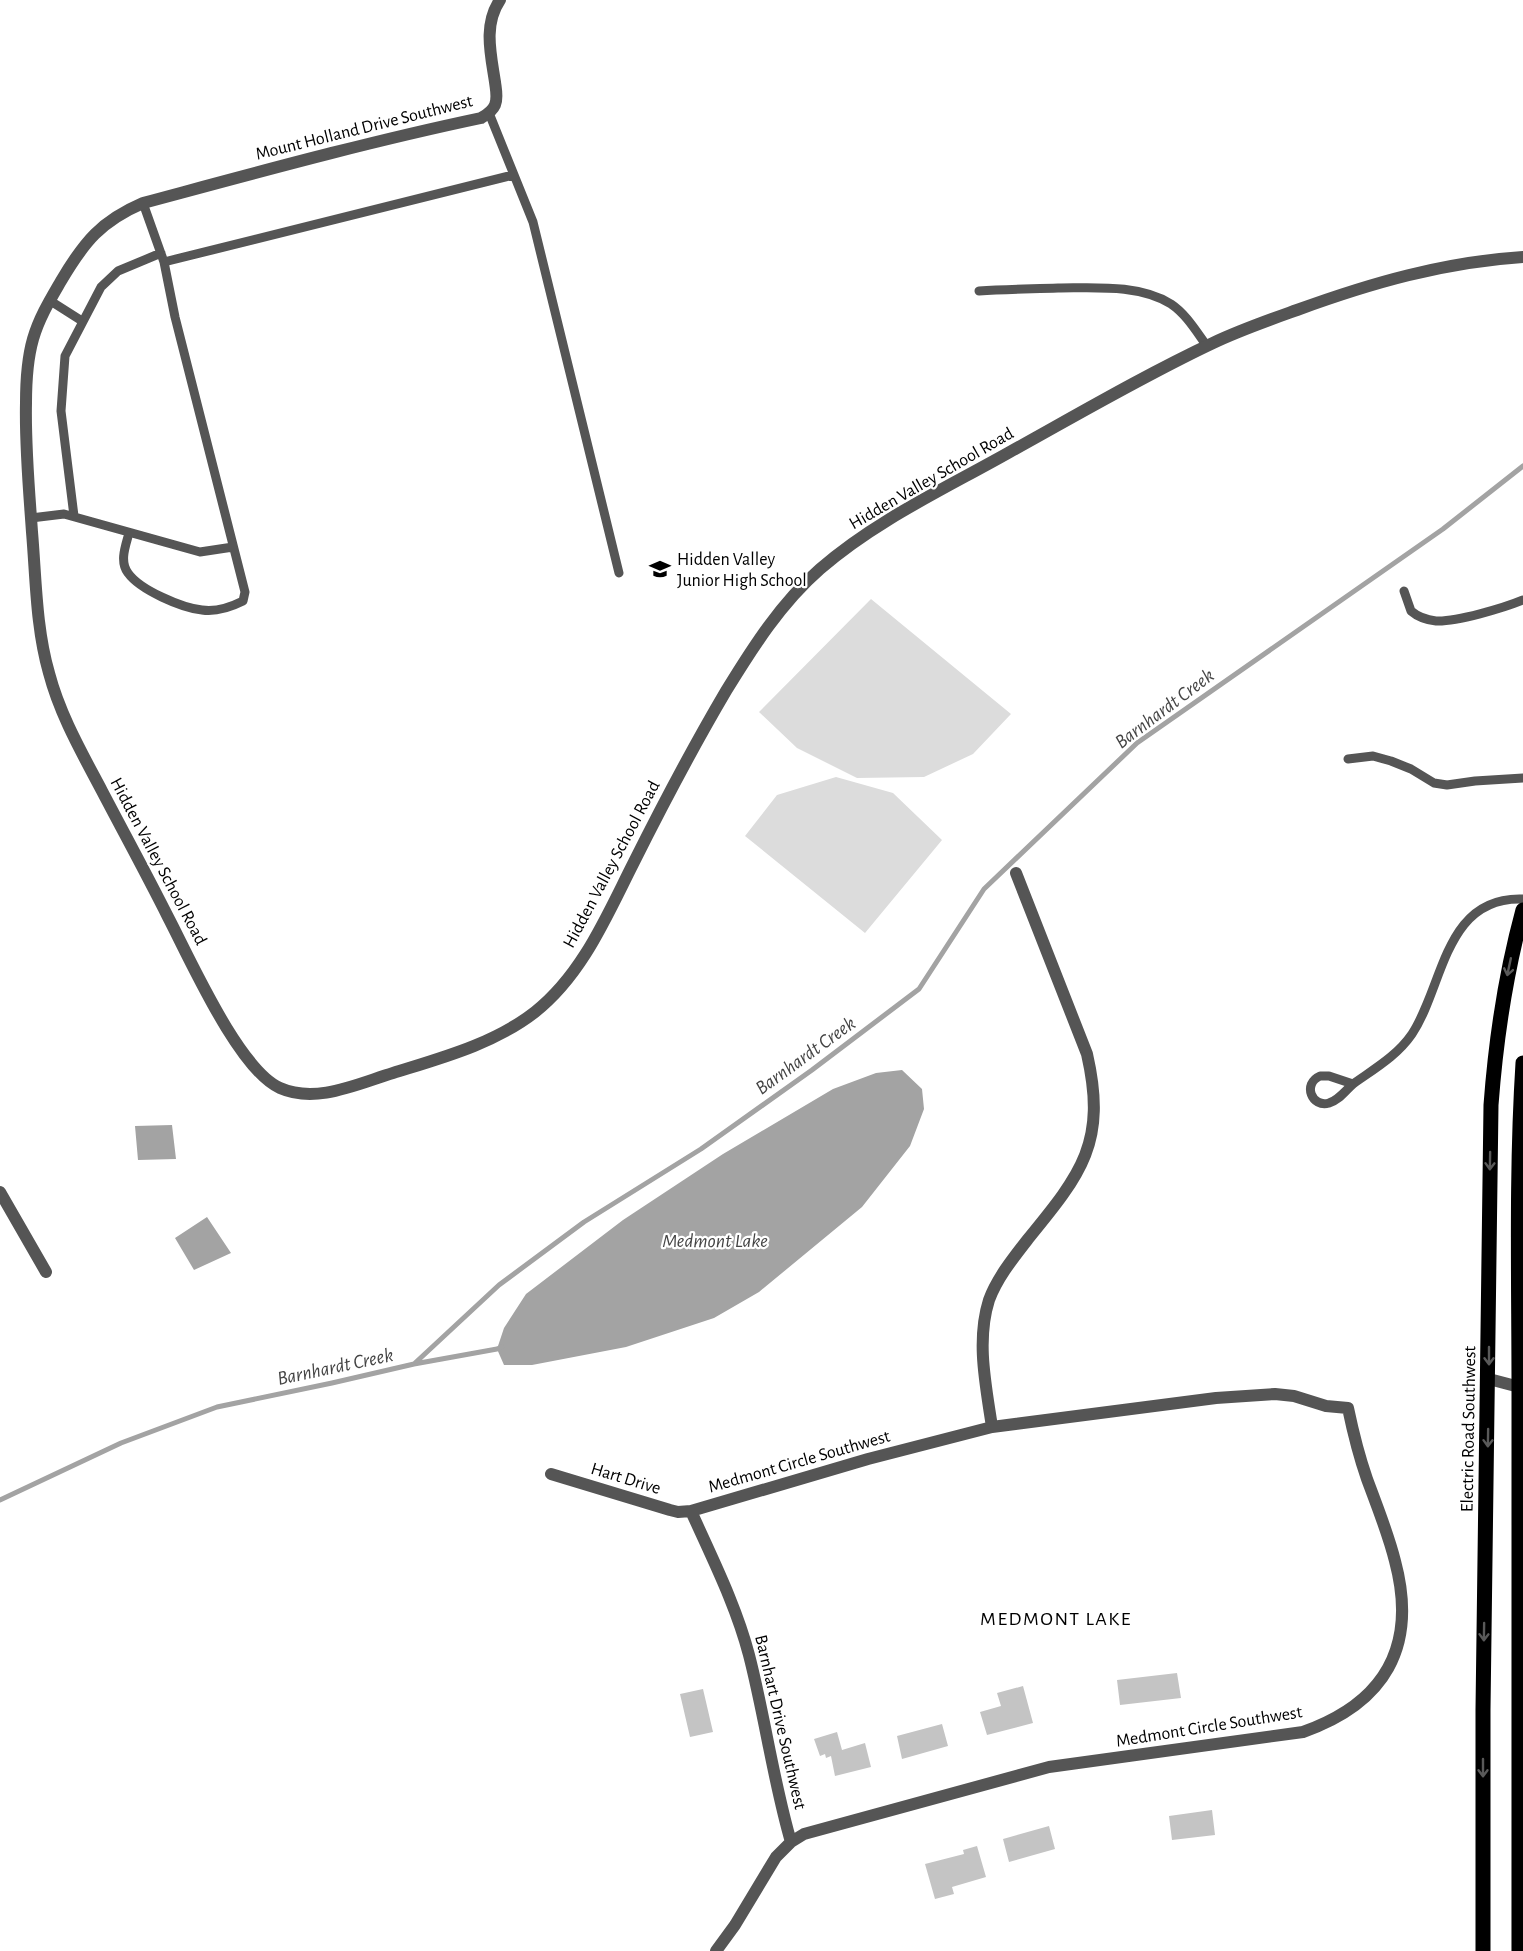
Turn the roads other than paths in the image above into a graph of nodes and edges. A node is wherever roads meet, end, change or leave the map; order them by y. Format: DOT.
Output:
graph roads {
  1 [pos="500,0"];
  2 [pos="489,113"];
  3 [pos="513,175"];
  4 [pos="169,196"];
  5 [pos="143,202"];
  6 [pos="1523,257"];
  7 [pos="163,258"];
  8 [pos="979,291"];
  9 [pos="49,300"];
  10 [pos="82,321"];
  11 [pos="1207,346"];
  12 [pos="74,516"];
  13 [pos="31,518"];
  14 [pos="129,533"];
  15 [pos="233,547"];
  16 [pos="619,573"];
  17 [pos="1404,591"];
  18 [pos="1523,600"];
  19 [pos="1348,759"];
  20 [pos="1523,778"];
  21 [pos="1016,873"];
  22 [pos="1523,899"];
  23 [pos="1523,910"];
  24 [pos="1523,1063"];
  25 [pos="1353,1084"];
  26 [pos="0,1192"];
  27 [pos="46,1272"];
  28 [pos="1489,1379"];
  29 [pos="1521,1387"];
  30 [pos="992,1427"];
  31 [pos="550,1474"];
  32 [pos="692,1511"];
  33 [pos="1520,1712"];
  34 [pos="791,1842"];
  35 [pos="716,1951"];
  36 [pos="1483,1951"];
  37 [pos="1520,1951"];
  1 -- 2 [label="street, Mount Holland Drive Southwest"];
  2 -- 3 [label="lane"];
  2 -- 4 [label="street, Mount Holland Drive Southwest"];
  3 -- 7 [label="lane"];
  3 -- 16 [label="lane"];
  4 -- 5 [label="street, Hidden Valley School Road"];
  5 -- 7 [label="lane"];
  5 -- 9 [label="street, Hidden Valley School Road"];
  6 -- 11 [label="street, Hidden Valley School Road"];
  7 -- 10 [label="lane"];
  7 -- 15 [label="lane"];
  8 -- 11 [label="lane"];
  9 -- 10 [label="lane"];
  9 -- 13 [label="street, Hidden Valley School Road"];
  10 -- 12 [label="lane"];
  11 -- 13 [label="street, Hidden Valley School Road"];
  12 -- 13 [label="lane"];
  12 -- 14 [label="lane"];
  14 -- 15 [label="lane"];
  14 -- 15 [label="lane"];
  17 -- 18 [label="lane"];
  19 -- 20 [label="lane"];
  21 -- 30 [label="street"];
  22 -- 25 [label="lane"];
  23 -- 28 [label="main road, Electric Road Southwest, one-way"];
  24 -- 29 [label="main road"];
  26 -- 27 [label="street"];
  28 -- 29 [label="street"];
  28 -- 36 [label="main road, Electric Road Southwest, one-way"];
  29 -- 33 [label="main road"];
  30 -- 32 [label="street, Medmont Circle Southwest"];
  30 -- 34 [label="street, Medmont Circle Southwest"];
  31 -- 32 [label="street, Hart Drive"];
  32 -- 34 [label="street, Barnhart Drive Southwest"];
  33 -- 37 [label="main road"];
  34 -- 35 [label="street, Medmont Circle Southwest"];
}
